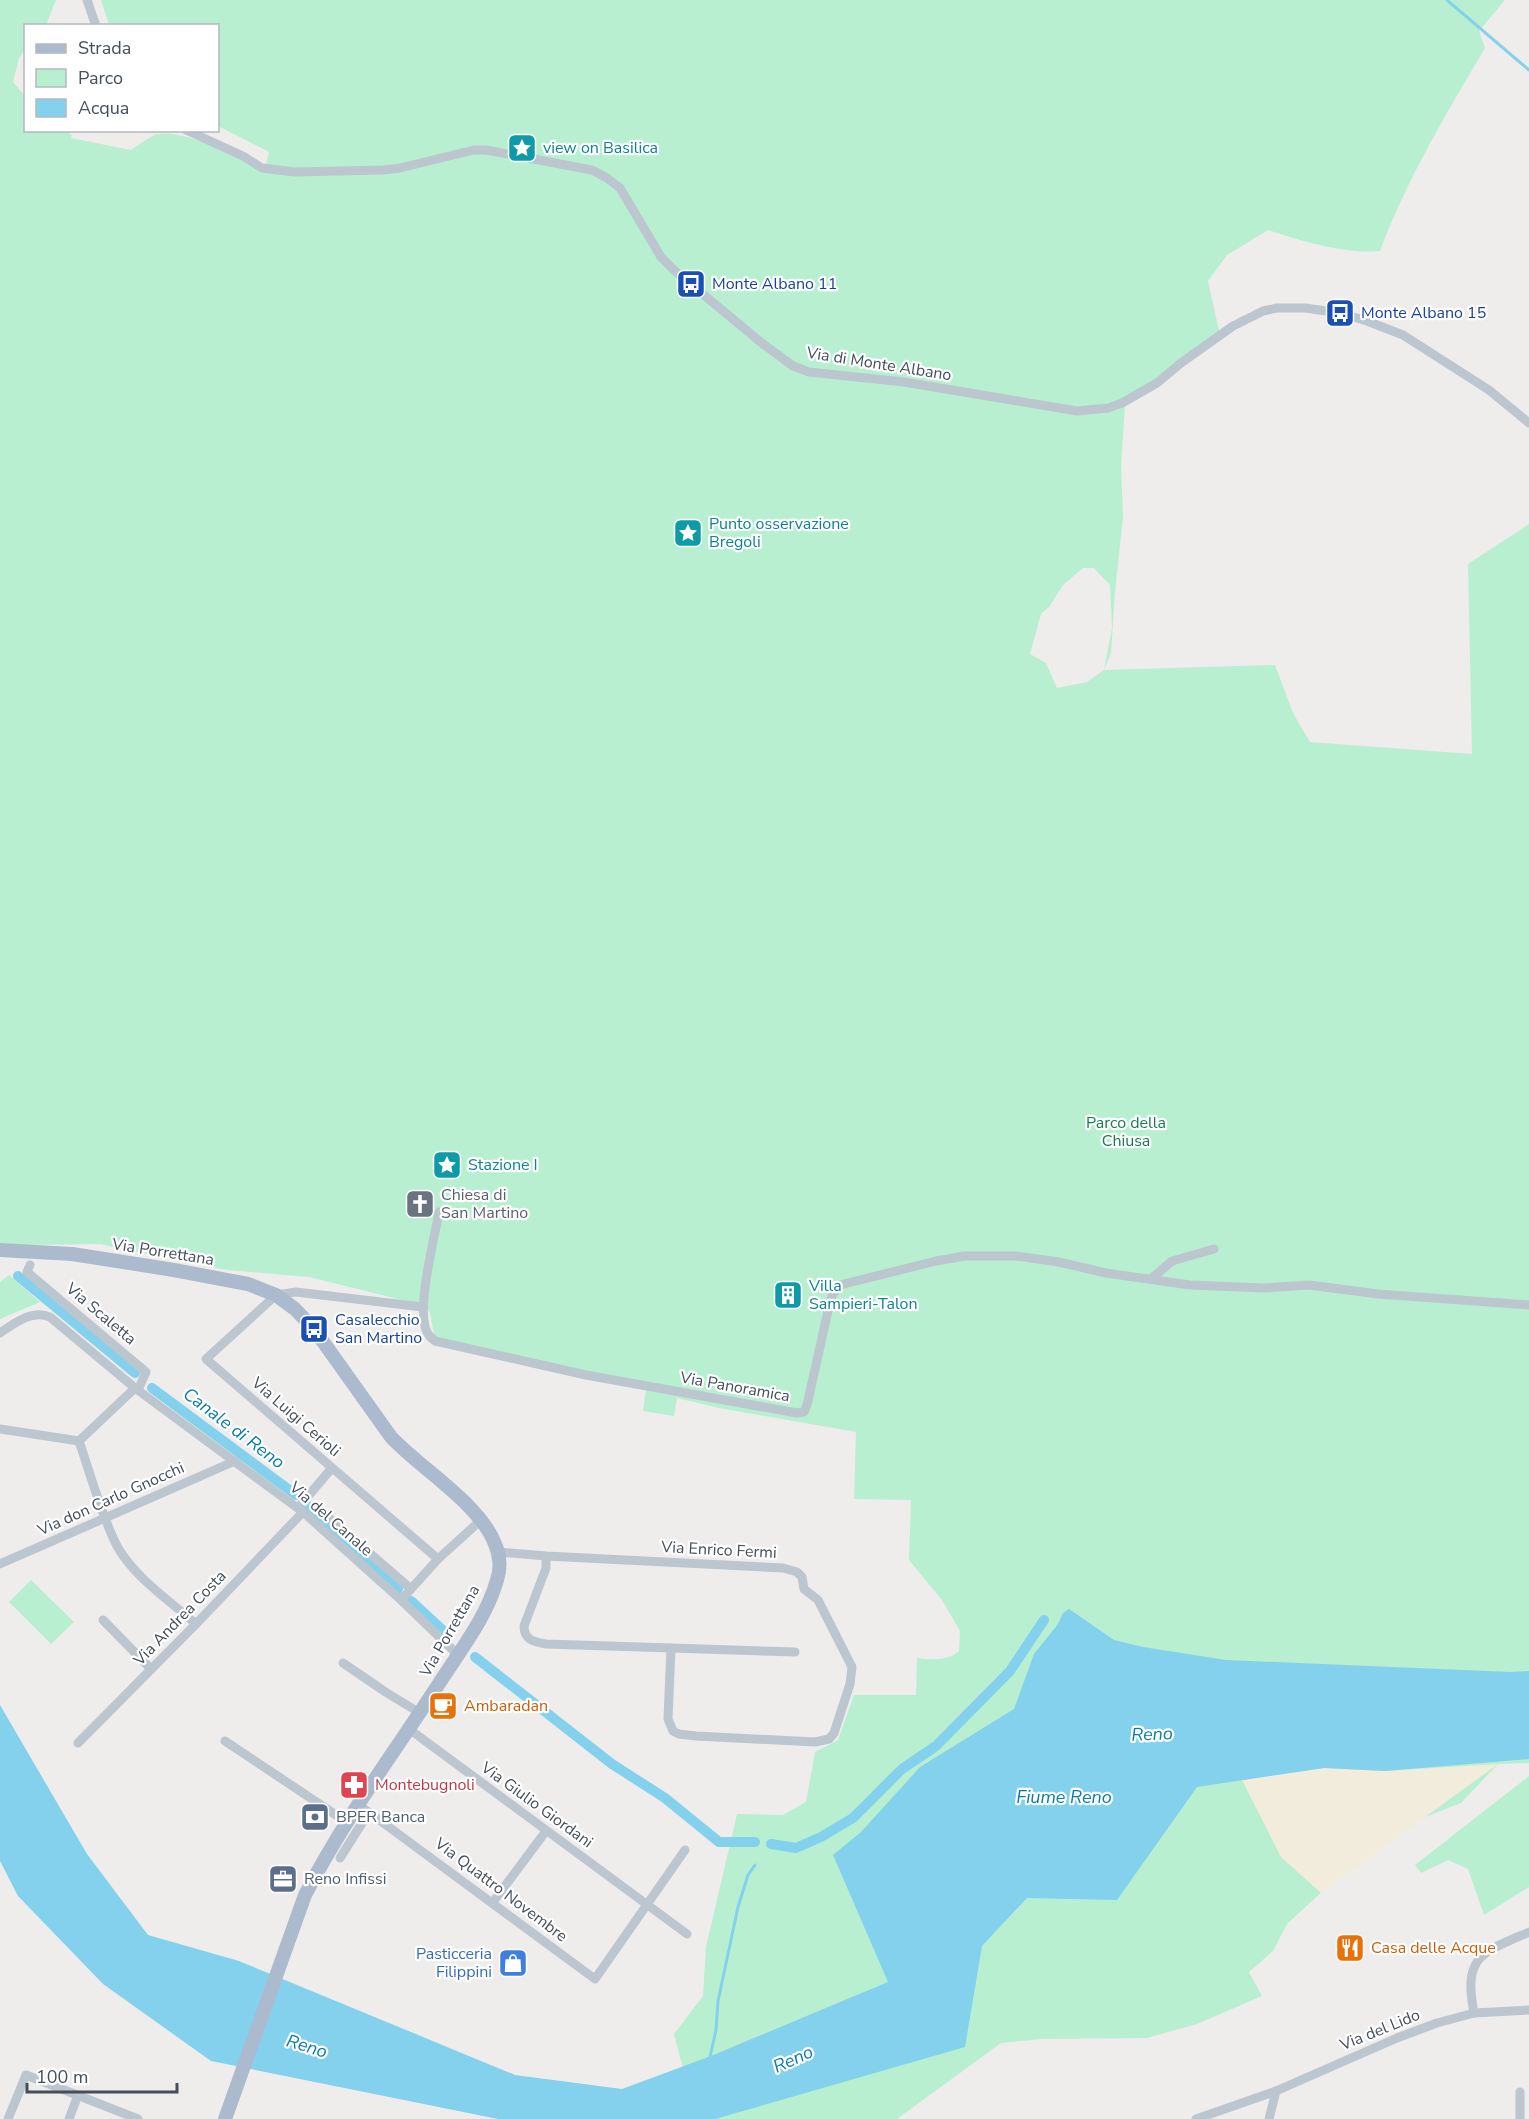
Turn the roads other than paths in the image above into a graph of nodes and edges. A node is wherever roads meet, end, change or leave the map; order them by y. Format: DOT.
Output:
graph roads {
  1 [pos="88,3"];
  2 [pos="95,24"];
  3 [pos="191,132"];
  4 [pos="1529,423"];
  5 [pos="439,1212"];
  6 [pos="1214,1249"];
  7 [pos="0,1250"];
  8 [pos="30,1265"];
  9 [pos="1151,1279"];
  10 [pos="276,1295"];
  11 [pos="1529,1305"];
  12 [pos="423,1307"];
  13 [pos="0,1333"];
  14 [pos="137,1389"];
  15 [pos="0,1429"];
  16 [pos="79,1441"];
  17 [pos="235,1461"];
  18 [pos="332,1469"];
  19 [pos="315,1506"];
  20 [pos="300,1510"];
  21 [pos="106,1518"];
  22 [pos="481,1520"];
  23 [pos="498,1552"];
  24 [pos="546,1556"];
  25 [pos="438,1559"];
  26 [pos="0,1564"];
  27 [pos="411,1589"];
  28 [pos="401,1600"];
  29 [pos="103,1620"];
  30 [pos="196,1624"];
  31 [pos="671,1648"];
  32 [pos="795,1652"];
  33 [pos="458,1655"];
  34 [pos="343,1663"];
  35 [pos="151,1669"];
  36 [pos="420,1713"];
  37 [pos="409,1730"];
  38 [pos="225,1741"];
  39 [pos="78,1743"];
  40 [pos="364,1808"];
  41 [pos="348,1823"];
  42 [pos="546,1831"];
  43 [pos="685,1850"];
  44 [pos="340,1858"];
  45 [pos="493,1902"];
  46 [pos="647,1904"];
  47 [pos="1529,1932"];
  48 [pos="687,1934"];
  49 [pos="1529,2010"];
  50 [pos="1474,2013"];
  51 [pos="1276,2091"];
  52 [pos="1520,2092"];
  53 [pos="78,2096"];
  54 [pos="0,2116"];
  55 [pos="134,2118"];
  56 [pos="9,2119"];
  57 [pos="69,2119"];
  58 [pos="225,2119"];
  59 [pos="1196,2119"];
  60 [pos="1269,2119"];
  61 [pos="1520,2119"];
  1 -- 2 [label="street"];
  3 -- 4 [label="street, Via di Monte Albano"];
  5 -- 12 [label="street"];
  6 -- 9 [label="street"];
  7 -- 10 [label="main road, Via Porrettana"];
  8 -- 14 [label="street, Via Scaletta"];
  9 -- 11 [label="street, Via Panoramica"];
  9 -- 12 [label="street, Via Panoramica"];
  10 -- 12 [label="street"];
  10 -- 18 [label="street, Via Luigi Cerioli"];
  10 -- 22 [label="main road, Via Porrettana"];
  13 -- 14 [label="street, Via del Canale"];
  14 -- 16 [label="street"];
  14 -- 17 [label="street, Via del Canale"];
  15 -- 16 [label="street"];
  16 -- 21 [label="street"];
  17 -- 20 [label="street, Via del Canale"];
  17 -- 21 [label="street, Via don Carlo Gnocchi"];
  18 -- 20 [label="street, Via Andrea Costa"];
  18 -- 25 [label="street, Via Luigi Cerioli"];
  19 -- 27 [label="street"];
  20 -- 28 [label="street, Via del Canale"];
  20 -- 30 [label="street, Via Andrea Costa"];
  21 -- 26 [label="street, Via don Carlo Gnocchi"];
  21 -- 30 [label="street"];
  22 -- 23 [label="main road, Via Porrettana"];
  22 -- 25 [label="street"];
  23 -- 24 [label="street"];
  23 -- 33 [label="main road, Via Porrettana"];
  24 -- 31 [label="street"];
  24 -- 31 [label="street, Via Enrico Fermi"];
  25 -- 27 [label="street"];
  27 -- 28 [label="street"];
  28 -- 33 [label="street, Via del Canale"];
  29 -- 35 [label="street"];
  30 -- 35 [label="street, Via Andrea Costa"];
  31 -- 32 [label="street"];
  33 -- 36 [label="main road, Via Porrettana"];
  34 -- 36 [label="street"];
  35 -- 39 [label="street, Via Andrea Costa"];
  36 -- 37 [label="main road, Via Porrettana"];
  37 -- 40 [label="main road, Via Porrettana"];
  37 -- 42 [label="street, Via Giulio Giordani"];
  38 -- 41 [label="street"];
  40 -- 41 [label="main road, Via Porrettana"];
  40 -- 44 [label="street"];
  40 -- 45 [label="street, Via Quattro Novembre"];
  41 -- 58 [label="main road, Via Porrettana"];
  42 -- 45 [label="street"];
  42 -- 46 [label="street, Via Giulio Giordani"];
  43 -- 46 [label="street"];
  45 -- 46 [label="street, Via Quattro Novembre"];
  46 -- 48 [label="street, Via Giulio Giordani"];
  47 -- 50 [label="street"];
  49 -- 50 [label="street, Via del Lido"];
  50 -- 51 [label="street, Via del Lido"];
  51 -- 59 [label="street, Via del Lido"];
  51 -- 60 [label="street"];
  52 -- 61 [label="street"];
  53 -- 55 [label="street"];
  53 -- 56 [label="street"];
  53 -- 57 [label="street"];
  54 -- 56 [label="street"];
}
